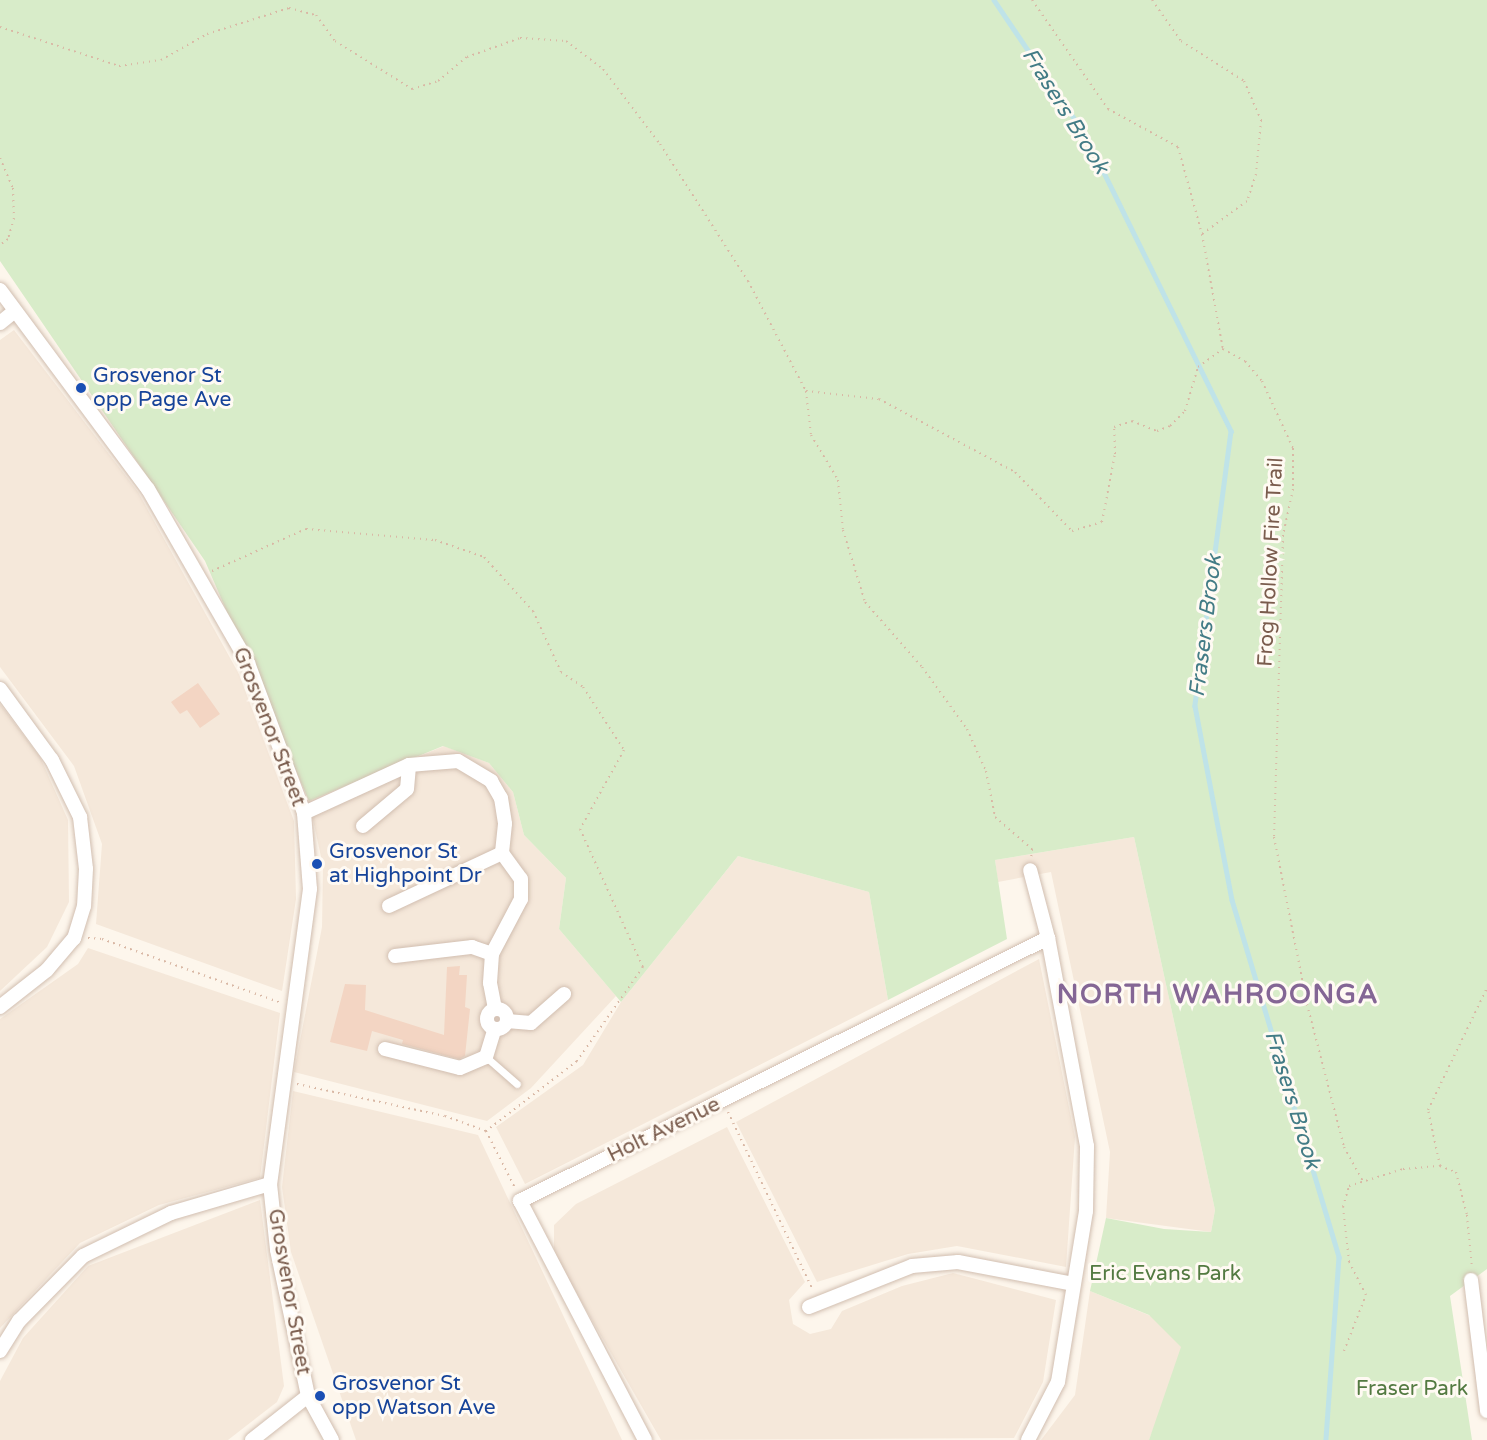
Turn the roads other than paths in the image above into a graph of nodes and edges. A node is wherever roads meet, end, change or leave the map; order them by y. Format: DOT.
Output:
graph roads {
  1 [pos="0,290"];
  2 [pos="15,311"];
  3 [pos="0,323"];
  4 [pos="0,689"];
  5 [pos="409,765"];
  6 [pos="304,813"];
  7 [pos="363,826"];
  8 [pos="502,853"];
  9 [pos="1030,870"];
  10 [pos="389,906"];
  11 [pos="1048,938"];
  12 [pos="492,954"];
  13 [pos="395,957"];
  14 [pos="564,994"];
  15 [pos="0,1007"];
  16 [pos="495,1009"];
  17 [pos="507,1021"];
  18 [pos="494,1030"];
  19 [pos="385,1049"];
  20 [pos="486,1057"];
  21 [pos="518,1084"];
  22 [pos="270,1184"];
  23 [pos="1471,1280"];
  24 [pos="1073,1284"];
  25 [pos="809,1307"];
  26 [pos="0,1351"];
  27 [pos="308,1395"];
  28 [pos="1487,1411"];
  29 [pos="252,1440"];
  30 [pos="332,1440"];
  31 [pos="645,1440"];
  32 [pos="1028,1440"];
  1 -- 2 [label="street, Grosvenor Street"];
  2 -- 3 [label="street"];
  2 -- 6 [label="street, Grosvenor Street"];
  4 -- 15 [label="street"];
  5 -- 6 [label="street"];
  5 -- 7 [label="street"];
  5 -- 8 [label="street"];
  6 -- 22 [label="street, Grosvenor Street"];
  8 -- 10 [label="street"];
  8 -- 12 [label="street"];
  9 -- 11 [label="street"];
  11 -- 24 [label="street"];
  11 -- 31 [label="street, Holt Avenue"];
  12 -- 13 [label="street"];
  12 -- 16 [label="street"];
  14 -- 17 [label="street"];
  16 -- 17 [label="street"];
  16 -- 18 [label="street"];
  17 -- 18 [label="street"];
  18 -- 20 [label="street"];
  19 -- 20 [label="street"];
  20 -- 21 [label="lane"];
  22 -- 26 [label="street"];
  22 -- 27 [label="street, Grosvenor Street"];
  23 -- 28 [label="street"];
  24 -- 25 [label="street"];
  24 -- 32 [label="street"];
  27 -- 29 [label="street"];
  27 -- 30 [label="street, Grosvenor Street"];
}
